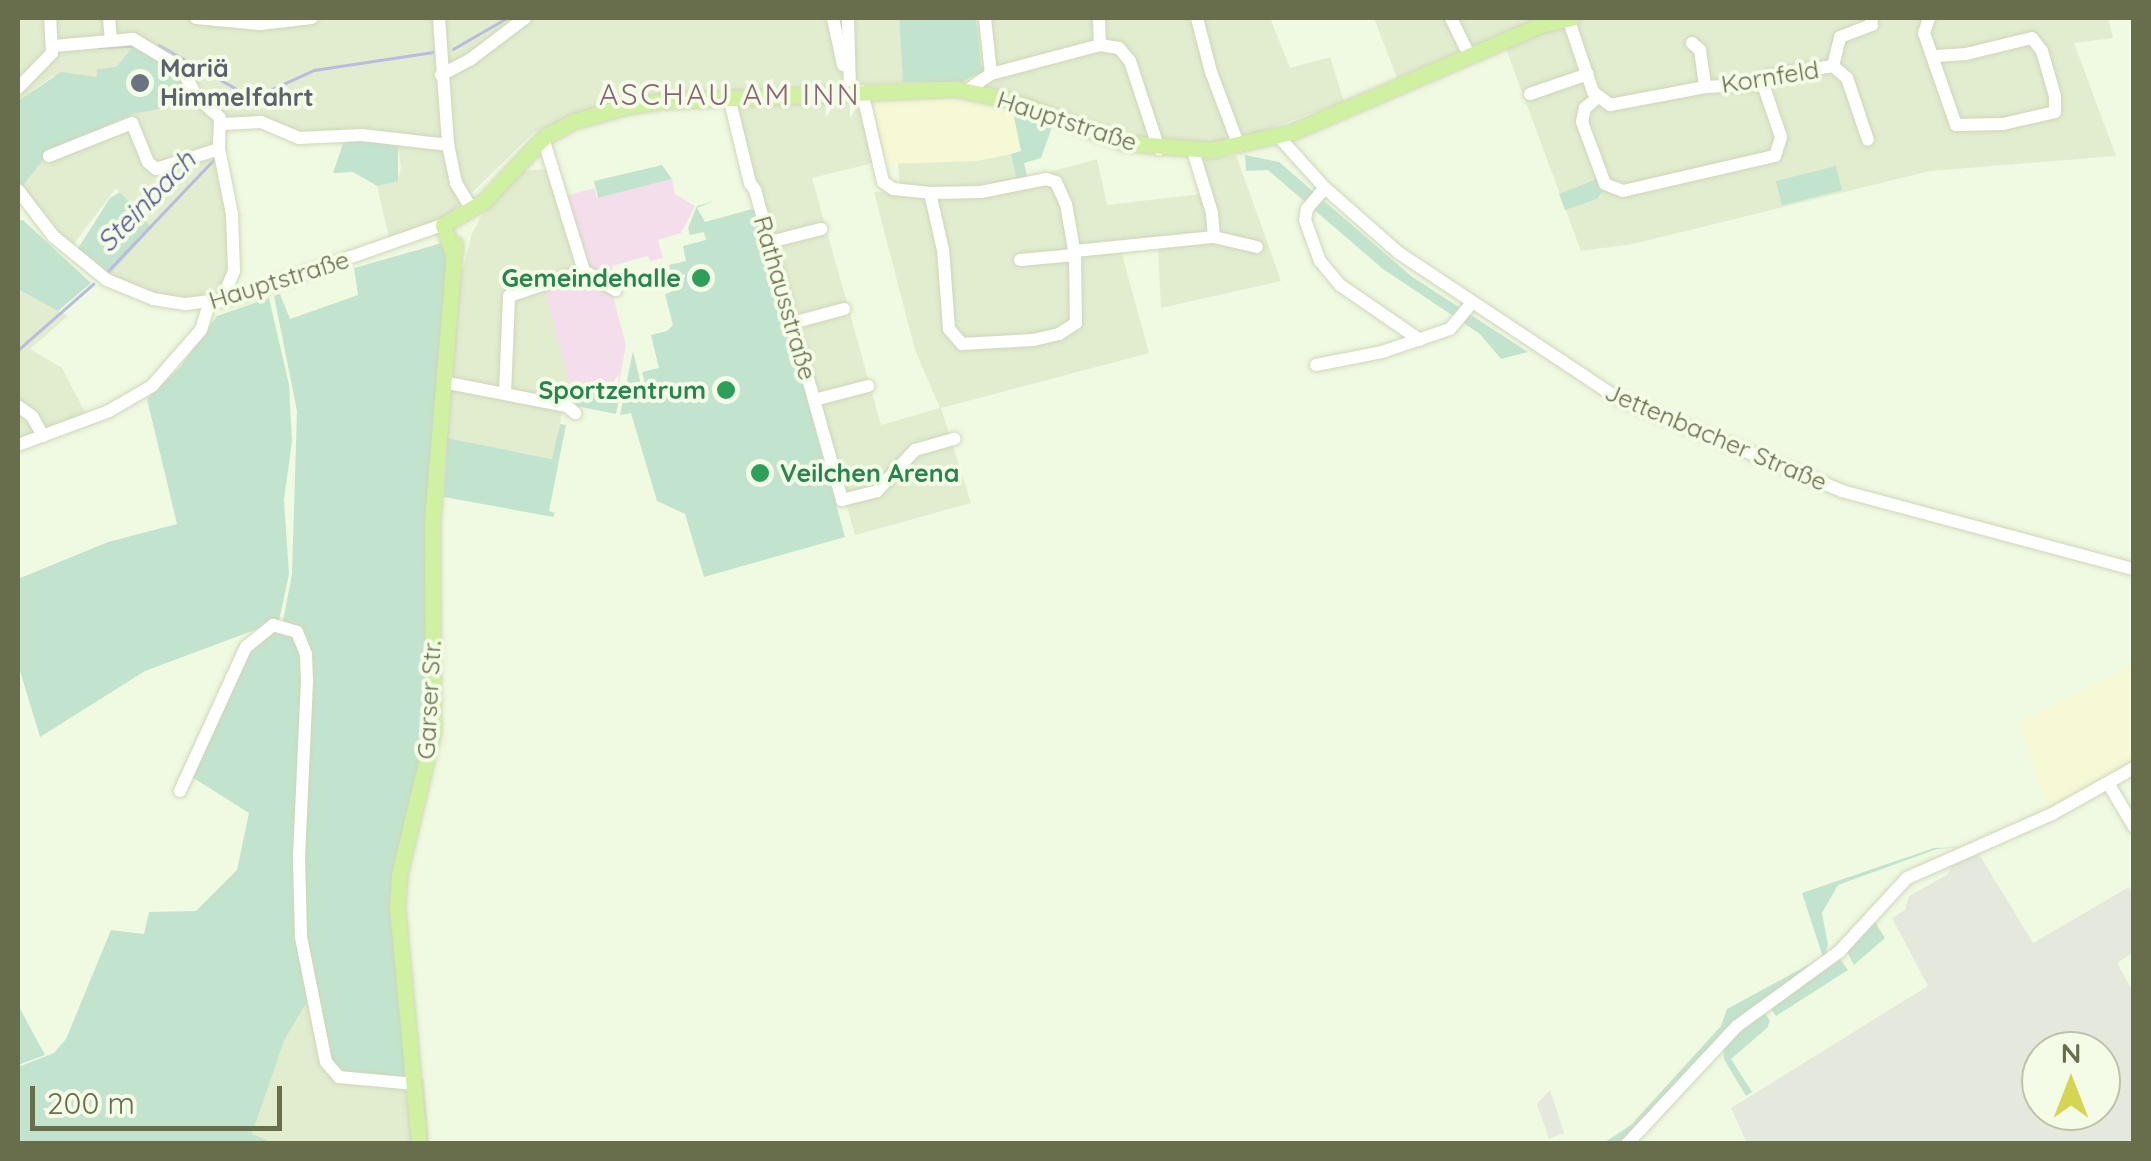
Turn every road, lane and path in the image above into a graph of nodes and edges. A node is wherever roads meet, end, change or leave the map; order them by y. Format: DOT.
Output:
graph roads {
  1 [pos="50,18"];
  2 [pos="109,18"];
  3 [pos="196,18"];
  4 [pos="312,18"];
  5 [pos="439,18"];
  6 [pos="525,18"];
  7 [pos="833,18"];
  8 [pos="848,18"];
  9 [pos="985,18"];
  10 [pos="1099,18"];
  11 [pos="1197,18"];
  12 [pos="1451,18"];
  13 [pos="1570,18"];
  14 [pos="1929,18"];
  15 [pos="1872,21"];
  16 [pos="111,39"];
  17 [pos="1692,42"];
  18 [pos="1100,44"];
  19 [pos="54,46"];
  20 [pos="1934,56"];
  21 [pos="1470,57"];
  22 [pos="1834,66"];
  23 [pos="848,70"];
  24 [pos="991,74"];
  25 [pos="1588,74"];
  26 [pos="441,75"];
  27 [pos="1764,84"];
  28 [pos="1706,87"];
  29 [pos="18,88"];
  30 [pos="968,90"];
  31 [pos="856,91"];
  32 [pos="1530,94"];
  33 [pos="729,97"];
  34 [pos="1597,98"];
  35 [pos="223,124"];
  36 [pos="1286,135"];
  37 [pos="543,138"];
  38 [pos="1868,140"];
  39 [pos="448,145"];
  40 [pos="1239,146"];
  41 [pos="219,149"];
  42 [pos="1159,149"];
  43 [pos="1193,151"];
  44 [pos="50,156"];
  45 [pos="1325,188"];
  46 [pos="930,193"];
  47 [pos="20,197"];
  48 [pos="473,207"];
  49 [pos="445,224"];
  50 [pos="822,228"];
  51 [pos="1214,237"];
  52 [pos="770,242"];
  53 [pos="1257,247"];
  54 [pos="1075,253"];
  55 [pos="1020,260"];
  56 [pos="234,272"];
  57 [pos="584,272"];
  58 [pos="616,290"];
  59 [pos="246,294"];
  60 [pos="1473,302"];
  61 [pos="215,303"];
  62 [pos="194,304"];
  63 [pos="844,309"];
  64 [pos="792,323"];
  65 [pos="194,337"];
  66 [pos="1420,340"];
  67 [pos="1316,365"];
  68 [pos="443,382"];
  69 [pos="868,386"];
  70 [pos="504,393"];
  71 [pos="814,400"];
  72 [pos="18,406"];
  73 [pos="575,413"];
  74 [pos="42,436"];
  75 [pos="954,439"];
  76 [pos="18,445"];
  77 [pos="2134,569"];
  78 [pos="2134,768"];
  79 [pos="2108,783"];
  80 [pos="180,791"];
  81 [pos="2134,828"];
  82 [pos="415,1084"];
  83 [pos="419,1144"];
  84 [pos="1627,1144"];
  1 -- 19 [label="street"];
  2 -- 16 [label="street"];
  3 -- 4 [label="street"];
  5 -- 26 [label="street"];
  6 -- 26 [label="street"];
  7 -- 23 [label="street"];
  8 -- 23 [label="street"];
  9 -- 24 [label="street"];
  10 -- 18 [label="street"];
  11 -- 40 [label="street"];
  12 -- 21 [label="street"];
  13 -- 21 [label="main road, Hauptstraße"];
  13 -- 25 [label="street"];
  14 -- 20 [label="street"];
  15 -- 22 [label="street, Kornfeld"];
  16 -- 19 [label="street"];
  16 -- 35 [label="street"];
  17 -- 28 [label="street, Kornfeld"];
  18 -- 24 [label="street"];
  18 -- 42 [label="street"];
  19 -- 29 [label="street"];
  20 -- 20 [label="street"];
  21 -- 36 [label="main road, Hauptstraße"];
  22 -- 27 [label="street, Kornfeld"];
  22 -- 38 [label="street, Kornfeld"];
  23 -- 31 [label="street"];
  24 -- 30 [label="street"];
  25 -- 32 [label="street"];
  25 -- 34 [label="street"];
  26 -- 39 [label="street"];
  27 -- 28 [label="street, Kornfeld"];
  27 -- 34 [label="street"];
  28 -- 34 [label="street, Kornfeld"];
  30 -- 31 [label="main road, Hauptstraße"];
  30 -- 42 [label="main road, Hauptstraße"];
  31 -- 33 [label="main road, Hauptstraße"];
  31 -- 46 [label="street"];
  33 -- 37 [label="main road, Hauptstraße"];
  33 -- 52 [label="street, Rathausstraße"];
  35 -- 39 [label="street"];
  35 -- 41 [label="street"];
  36 -- 40 [label="main road, Hauptstraße"];
  36 -- 45 [label="street, Jettenbacher Straße"];
  37 -- 48 [label="main road, Hauptstraße"];
  37 -- 57 [label="street"];
  39 -- 48 [label="street"];
  40 -- 43 [label="main road, Hauptstraße"];
  41 -- 44 [label="street"];
  41 -- 56 [label="street"];
  42 -- 43 [label="main road, Hauptstraße"];
  43 -- 51 [label="street"];
  45 -- 60 [label="street, Jettenbacher Straße"];
  45 -- 66 [label="street"];
  46 -- 54 [label="street"];
  46 -- 54 [label="street"];
  47 -- 62 [label="street, Hauptstraße"];
  48 -- 49 [label="main road, Hauptstraße"];
  49 -- 59 [label="street, Hauptstraße"];
  49 -- 68 [label="main road, Garser Str."];
  50 -- 52 [label="street"];
  51 -- 53 [label="street"];
  51 -- 54 [label="street"];
  52 -- 64 [label="street, Rathausstraße"];
  54 -- 55 [label="street"];
  56 -- 59 [label="street"];
  56 -- 61 [label="street"];
  57 -- 58 [label="street"];
  57 -- 70 [label="street"];
  59 -- 61 [label="street, Hauptstraße"];
  60 -- 66 [label="street"];
  60 -- 77 [label="street, Jettenbacher Straße"];
  61 -- 62 [label="street, Hauptstraße"];
  61 -- 65 [label="street"];
  62 -- 65 [label="street"];
  63 -- 64 [label="street"];
  64 -- 71 [label="street, Rathausstraße"];
  65 -- 74 [label="street"];
  66 -- 67 [label="street"];
  68 -- 70 [label="street"];
  68 -- 82 [label="main road, Garser Str."];
  69 -- 71 [label="street"];
  70 -- 73 [label="street"];
  71 -- 75 [label="street, Rathausstraße"];
  72 -- 74 [label="street"];
  74 -- 76 [label="street"];
  78 -- 79 [label="street"];
  79 -- 81 [label="street"];
  79 -- 84 [label="street"];
  80 -- 82 [label="street"];
  82 -- 83 [label="main road, Garser Str."];
}
